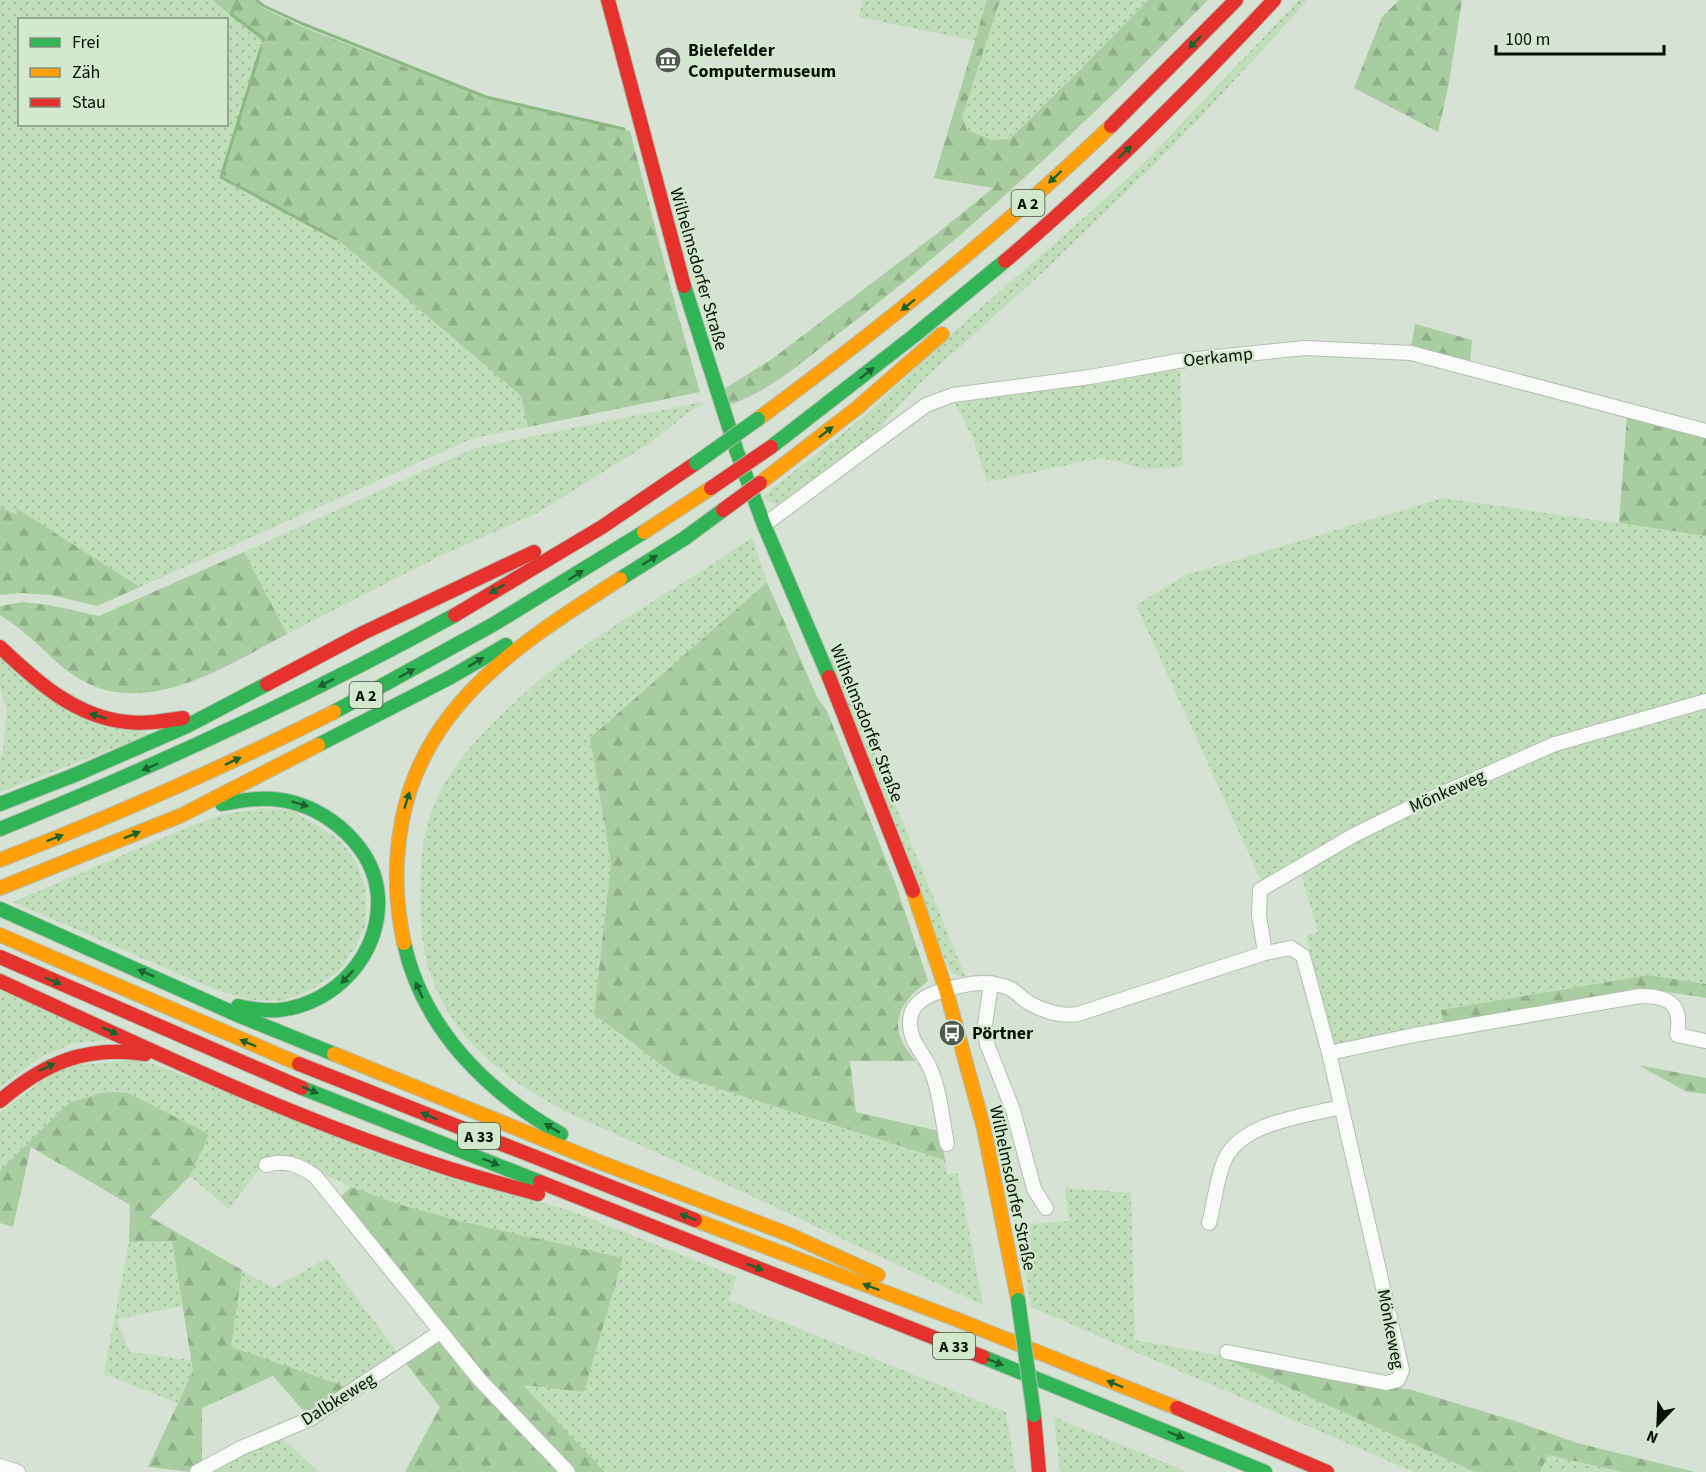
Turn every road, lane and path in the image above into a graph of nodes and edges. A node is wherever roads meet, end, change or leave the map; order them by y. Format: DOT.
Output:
graph roads {
  1 [pos="608,0"];
  2 [pos="1236,0"];
  3 [pos="1274,0"];
  4 [pos="1020,248"];
  5 [pos="986,295"];
  6 [pos="951,325"];
  7 [pos="1706,431"];
  8 [pos="764,525"];
  9 [pos="601,527"];
  10 [pos="583,603"];
  11 [pos="0,647"];
  12 [pos="1706,701"];
  13 [pos="217,708"];
  14 [pos="0,804"];
  15 [pos="182,815"];
  16 [pos="0,829"];
  17 [pos="0,860"];
  18 [pos="0,888"];
  19 [pos="0,909"];
  20 [pos="0,935"];
  21 [pos="1264,953"];
  22 [pos="0,957"];
  23 [pos="0,981"];
  24 [pos="991,983"];
  25 [pos="946,990"];
  26 [pos="200,996"];
  27 [pos="1705,1041"];
  28 [pos="1329,1053"];
  29 [pos="185,1066"];
  30 [pos="0,1101"];
  31 [pos="1341,1107"];
  32 [pos="947,1144"];
  33 [pos="266,1165"];
  34 [pos="659,1185"];
  35 [pos="1046,1208"];
  36 [pos="642,1222"];
  37 [pos="1209,1223"];
  38 [pos="964,1322"];
  39 [pos="440,1332"];
  40 [pos="1227,1352"];
  41 [pos="0,1466"];
  42 [pos="18,1472"];
  43 [pos="197,1472"];
  44 [pos="568,1472"];
  45 [pos="1039,1472"];
  46 [pos="1264,1472"];
  47 [pos="1327,1472"];
  1 -- 8 [label="main road, Wilhelmsdorfer Straße"];
  2 -- 9 [label="main road, A 2, one-way, bridge"];
  4 -- 3 [label="main road, A 2, one-way"];
  4 -- 5 [label="main road"];
  17 -- 4 [label="main road, A 2, one-way, bridge"];
  10 -- 6 [label="main road, one-way, bridge"];
  7 -- 8 [label="street, Oerkamp"];
  8 -- 25 [label="main road, Wilhelmsdorfer Straße"];
  9 -- 13 [label="main road"];
  9 -- 16 [label="main road, A 2, one-way"];
  15 -- 10 [label="main road, one-way"];
  34 -- 10 [label="main road, one-way"];
  13 -- 11 [label="main road, one-way"];
  12 -- 21 [label="street, Mönkeweg"];
  13 -- 14 [label="main road"];
  18 -- 15 [label="main road, one-way"];
  15 -- 26 [label="main road, one-way"];
  26 -- 19 [label="main road, one-way"];
  38 -- 20 [label="main road, A 33, one-way"];
  21 -- 24 [label="street, Mönkeweg"];
  21 -- 28 [label="street, Mönkeweg"];
  22 -- 36 [label="main road, A 33, one-way"];
  23 -- 29 [label="main road, one-way"];
  24 -- 25 [label="street, Mönkeweg"];
  24 -- 35 [label="street"];
  25 -- 32 [label="street, Mönkeweg"];
  25 -- 45 [label="main road, Wilhelmsdorfer Straße, bridge"];
  26 -- 34 [label="main road"];
  27 -- 28 [label="street"];
  28 -- 31 [label="street, Mönkeweg"];
  30 -- 29 [label="main road, one-way"];
  29 -- 36 [label="main road"];
  31 -- 37 [label="street"];
  31 -- 40 [label="street, Mönkeweg"];
  33 -- 39 [label="street"];
  34 -- 38 [label="main road"];
  36 -- 46 [label="main road, A 33, one-way"];
  47 -- 38 [label="main road, A 33, one-way"];
  39 -- 43 [label="street, Dalbkeweg"];
  39 -- 44 [label="street"];
  41 -- 42 [label="street"];
}
